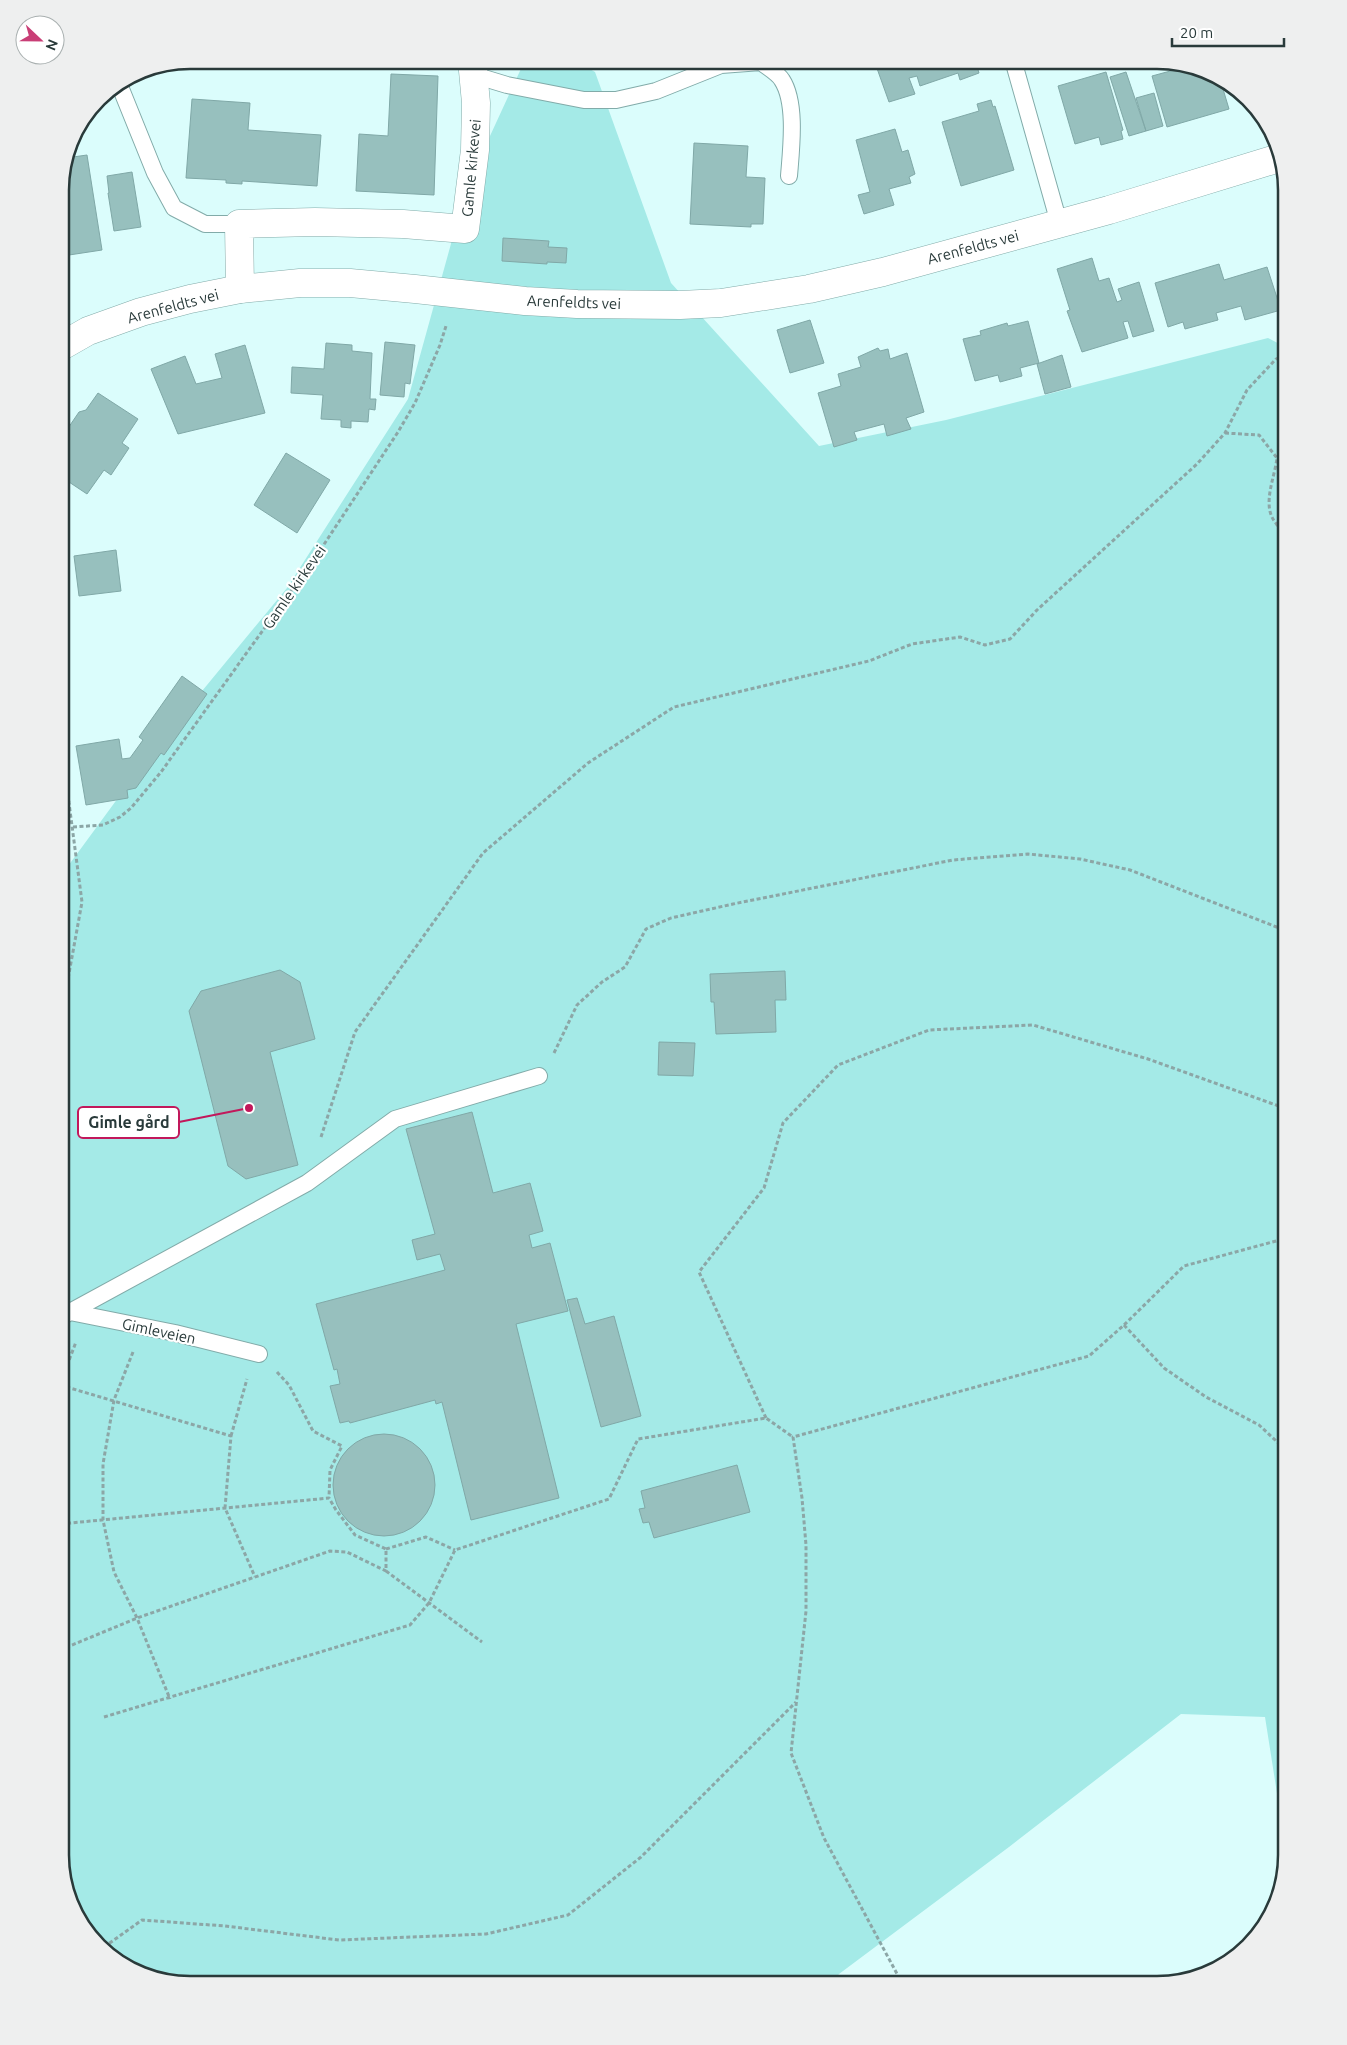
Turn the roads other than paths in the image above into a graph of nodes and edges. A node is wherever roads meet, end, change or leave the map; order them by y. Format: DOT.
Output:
graph roads {
  1 [pos="473,69"];
  2 [pos="475,69"];
  3 [pos="711,69"];
  4 [pos="770,69"];
  5 [pos="1016,69"];
  6 [pos="122,90"];
  7 [pos="1274,159"];
  8 [pos="789,176"];
  9 [pos="1059,223"];
  10 [pos="239,224"];
  11 [pos="240,289"];
  12 [pos="69,331"];
  13 [pos="88,331"];
  14 [pos="69,343"];
  15 [pos="539,1076"];
  16 [pos="69,1313"];
  17 [pos="69,1315"];
  18 [pos="260,1354"];
  1 -- 10 [label="street, Gamle kirkevei"];
  2 -- 3 [label="lane"];
  4 -- 8 [label="lane"];
  5 -- 9 [label="lane"];
  6 -- 10 [label="lane, Gamle kirkevei"];
  7 -- 9 [label="street, Arenfeldts vei"];
  9 -- 11 [label="street, Arenfeldts vei"];
  10 -- 11 [label="street"];
  11 -- 13 [label="street, Arenfeldts vei"];
  12 -- 13 [label="street, Arenfeldts vei"];
  13 -- 14 [label="street, Arenfeldts vei"];
  15 -- 16 [label="lane"];
  17 -- 18 [label="lane, Gimleveien"];
}
